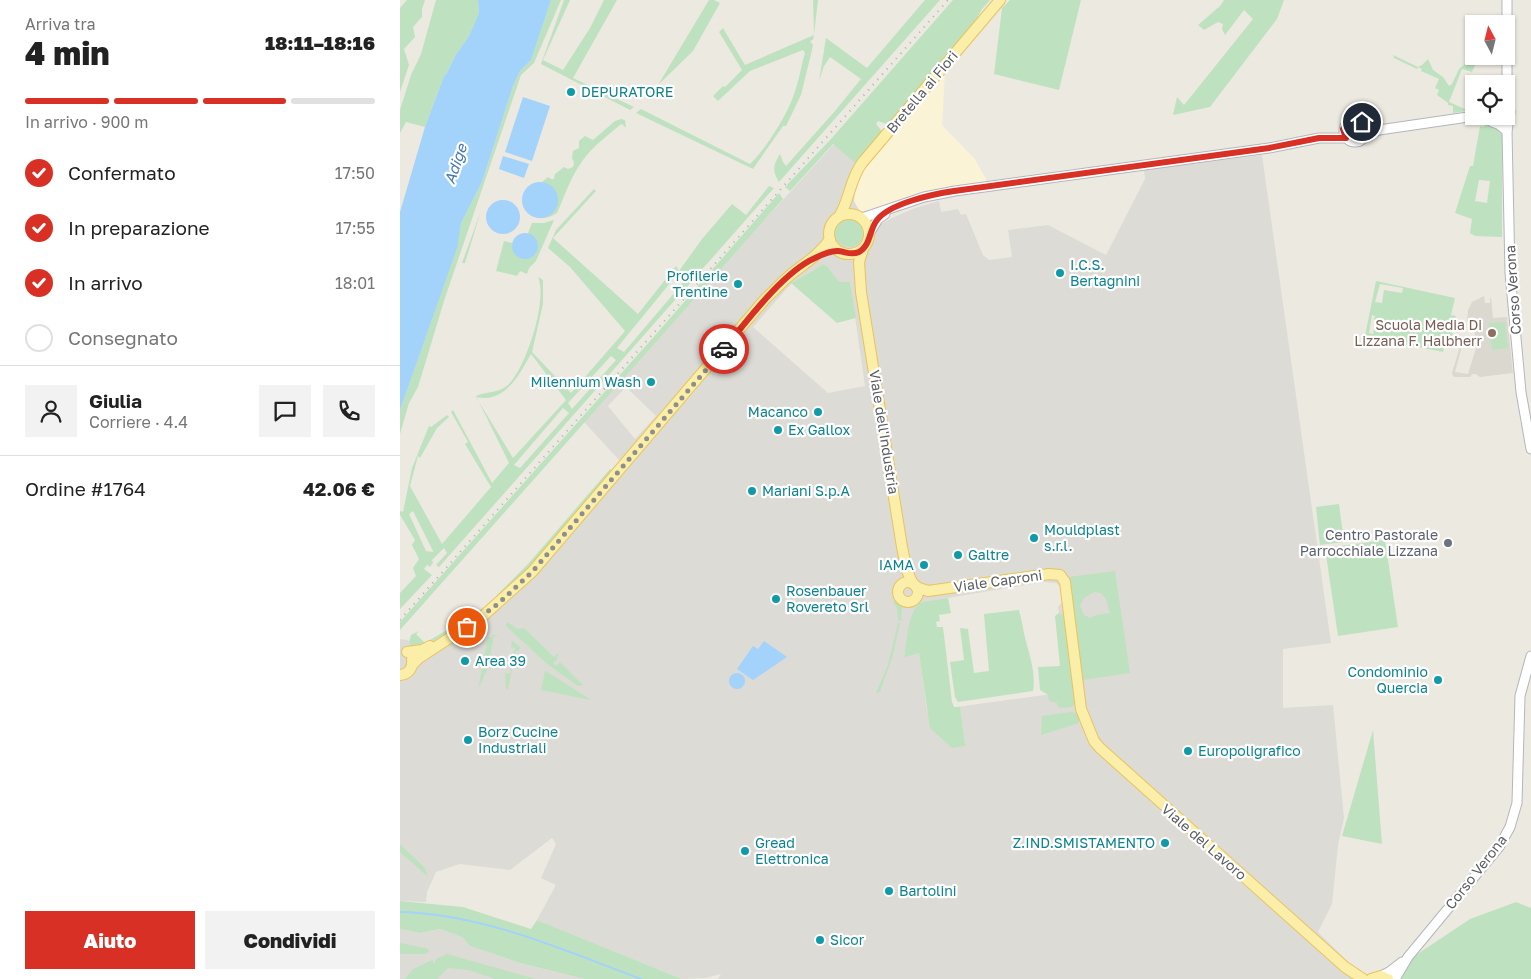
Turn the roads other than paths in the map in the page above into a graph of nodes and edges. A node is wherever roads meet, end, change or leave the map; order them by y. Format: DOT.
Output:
graph roads {
  1 [pos="996,0"];
  2 [pos="1000,0"];
  3 [pos="1507,0"];
  4 [pos="978,26"];
  5 [pos="1506,75"];
  6 [pos="1465,116"];
  7 [pos="1499,125"];
  8 [pos="1508,125"];
  9 [pos="1344,127"];
  10 [pos="1365,131"];
  11 [pos="1508,131"];
  12 [pos="1319,138"];
  13 [pos="1346,138"];
  14 [pos="850,187"];
  15 [pos="896,207"];
  16 [pos="840,215"];
  17 [pos="859,216"];
  18 [pos="870,232"];
  19 [pos="830,240"];
  20 [pos="863,249"];
  21 [pos="841,252"];
  22 [pos="812,259"];
  23 [pos="857,277"];
  24 [pos="861,292"];
  25 [pos="690,388"];
  26 [pos="1531,449"];
  27 [pos="1065,582"];
  28 [pos="912,588"];
  29 [pos="403,651"];
  30 [pos="1531,656"];
  31 [pos="412,666"];
  32 [pos="400,675"];
  33 [pos="1408,957"];
  34 [pos="1380,978"];
  35 [pos="1362,979"];
  36 [pos="1395,979"];
  1 -- 4 [label="main road"];
  2 -- 4 [label="main road, Bretella ai Fiori"];
  3 -- 5 [label="main road, Corso Verona"];
  4 -- 14 [label="main road, Bretella ai Fiori"];
  6 -- 10 [label="main road"];
  7 -- 11 [label="main road"];
  8 -- 11 [label="main road, Corso Verona"];
  9 -- 10 [label="main road"];
  9 -- 12 [label="main road"];
  9 -- 13 [label="main road"];
  10 -- 13 [label="main road"];
  11 -- 26 [label="main road, Corso Verona"];
  12 -- 13 [label="main road"];
  12 -- 15 [label="main road"];
  14 -- 16 [label="main road, Bretella ai Fiori"];
  14 -- 17 [label="main road"];
  15 -- 17 [label="main road"];
  15 -- 18 [label="main road"];
  16 -- 17 [label="main road"];
  16 -- 19 [label="main road"];
  17 -- 18 [label="main road"];
  18 -- 20 [label="main road"];
  19 -- 21 [label="main road"];
  19 -- 22 [label="main road"];
  20 -- 21 [label="main road"];
  20 -- 24 [label="main road, Viale dell'Industria"];
  21 -- 22 [label="main road"];
  21 -- 23 [label="main road, Viale dell'Industria"];
  22 -- 25 [label="main road"];
  23 -- 24 [label="main road, Viale dell'Industria"];
  24 -- 28 [label="main road, Viale dell'Industria"];
  25 -- 29 [label="main road"];
  25 -- 31 [label="main road"];
  27 -- 28 [label="main road, Viale Caproni"];
  27 -- 35 [label="main road, Viale del Lavoro"];
  29 -- 31 [label="main road"];
  30 -- 33 [label="main road, Corso Verona"];
  31 -- 32 [label="main road"];
  33 -- 34 [label="main road"];
  33 -- 36 [label="main road"];
}
